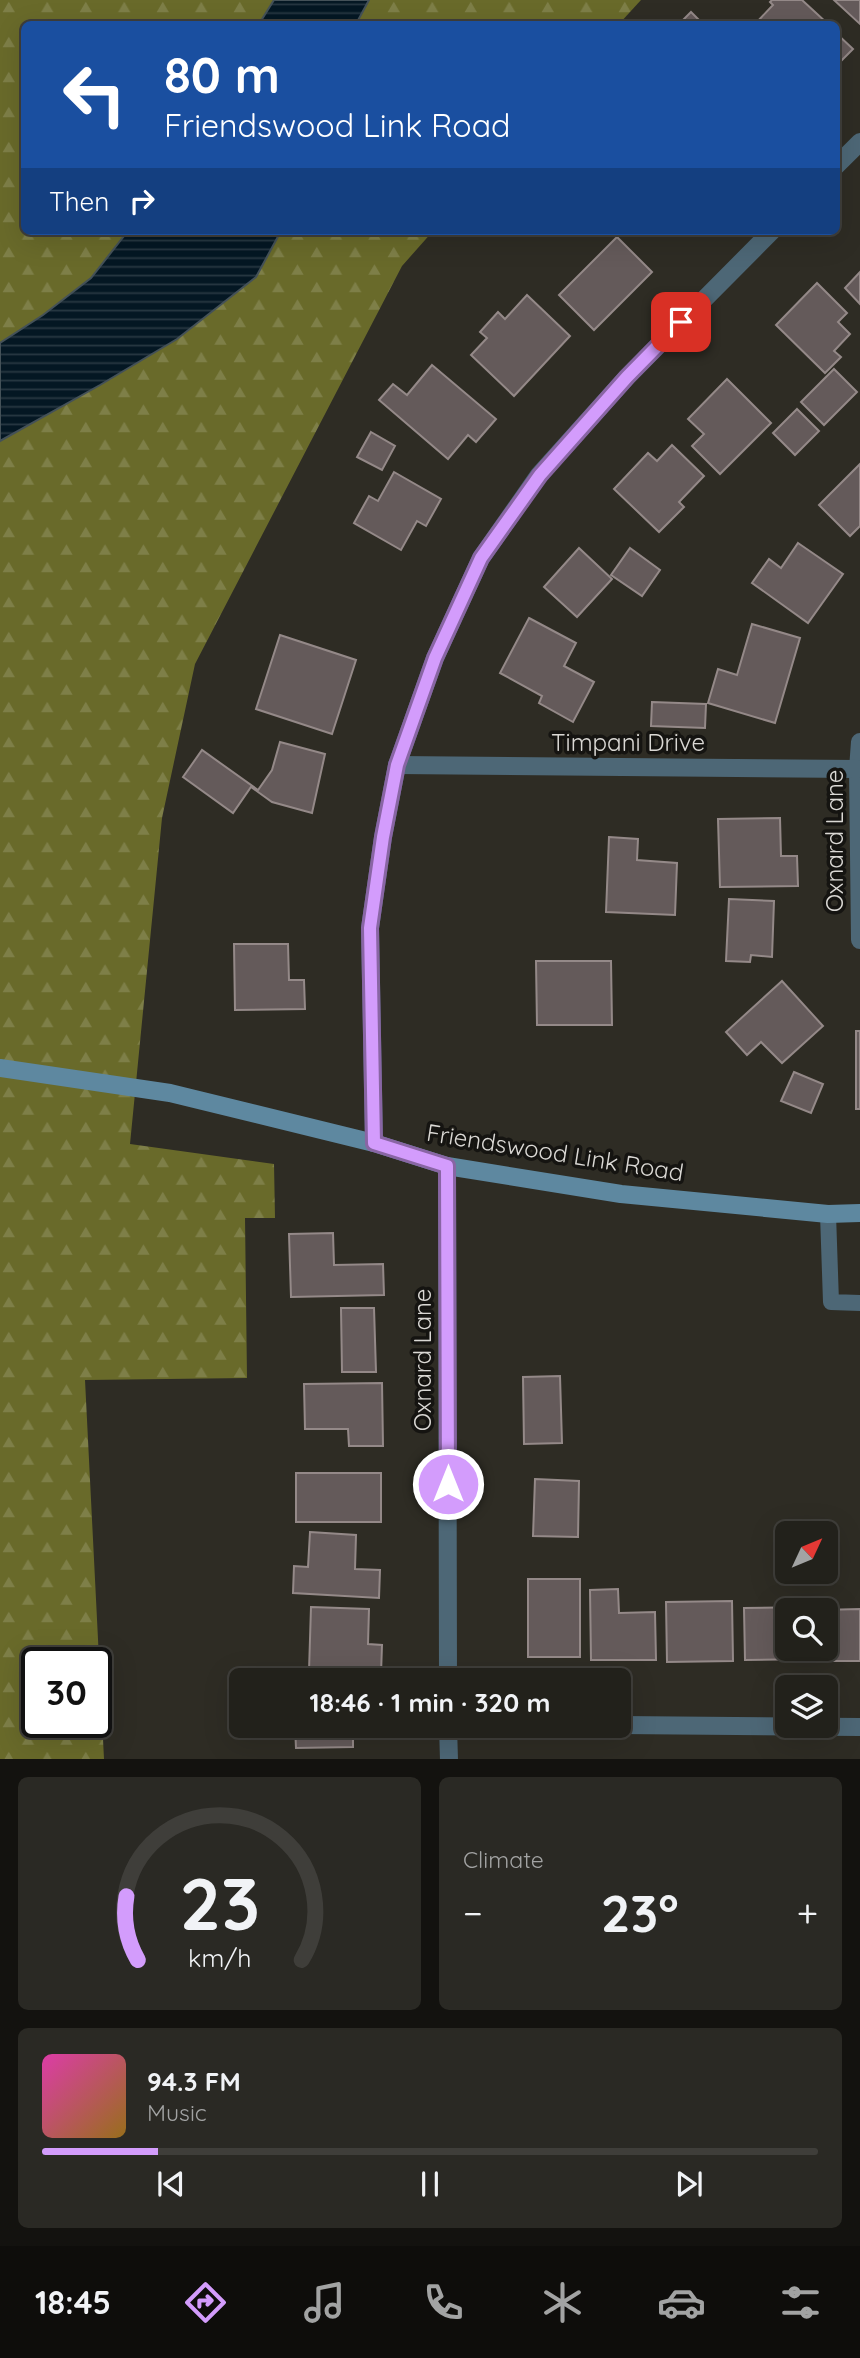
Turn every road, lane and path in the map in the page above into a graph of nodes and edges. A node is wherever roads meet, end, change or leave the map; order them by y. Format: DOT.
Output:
graph roads {
  1 [pos="860,142"];
  2 [pos="840,162"];
  3 [pos="768,235"];
  4 [pos="860,742"];
  5 [pos="397,765"];
  6 [pos="858,769"];
  7 [pos="860,940"];
  8 [pos="0,1068"];
  9 [pos="374,1143"];
  10 [pos="447,1166"];
  11 [pos="860,1213"];
  12 [pos="828,1214"];
  13 [pos="860,1303"];
  14 [pos="448,1668"];
  15 [pos="631,1725"];
  16 [pos="860,1727"];
  17 [pos="449,1738"];
  18 [pos="449,1759"];
  1 -- 2 [label="street"];
  3 -- 5 [label="street"];
  4 -- 6 [label="street, Oxnard Lane"];
  5 -- 6 [label="street, Timpani Drive"];
  5 -- 9 [label="street"];
  6 -- 7 [label="street, Oxnard Lane"];
  8 -- 9 [label="main road, Friendswood Link Road"];
  9 -- 10 [label="main road, Friendswood Link Road"];
  10 -- 12 [label="main road, Friendswood Link Road"];
  10 -- 14 [label="street, Oxnard Lane"];
  11 -- 12 [label="main road, Friendswood Link Road"];
  12 -- 13 [label="lane"];
  15 -- 16 [label="street"];
  17 -- 18 [label="street"];
}
